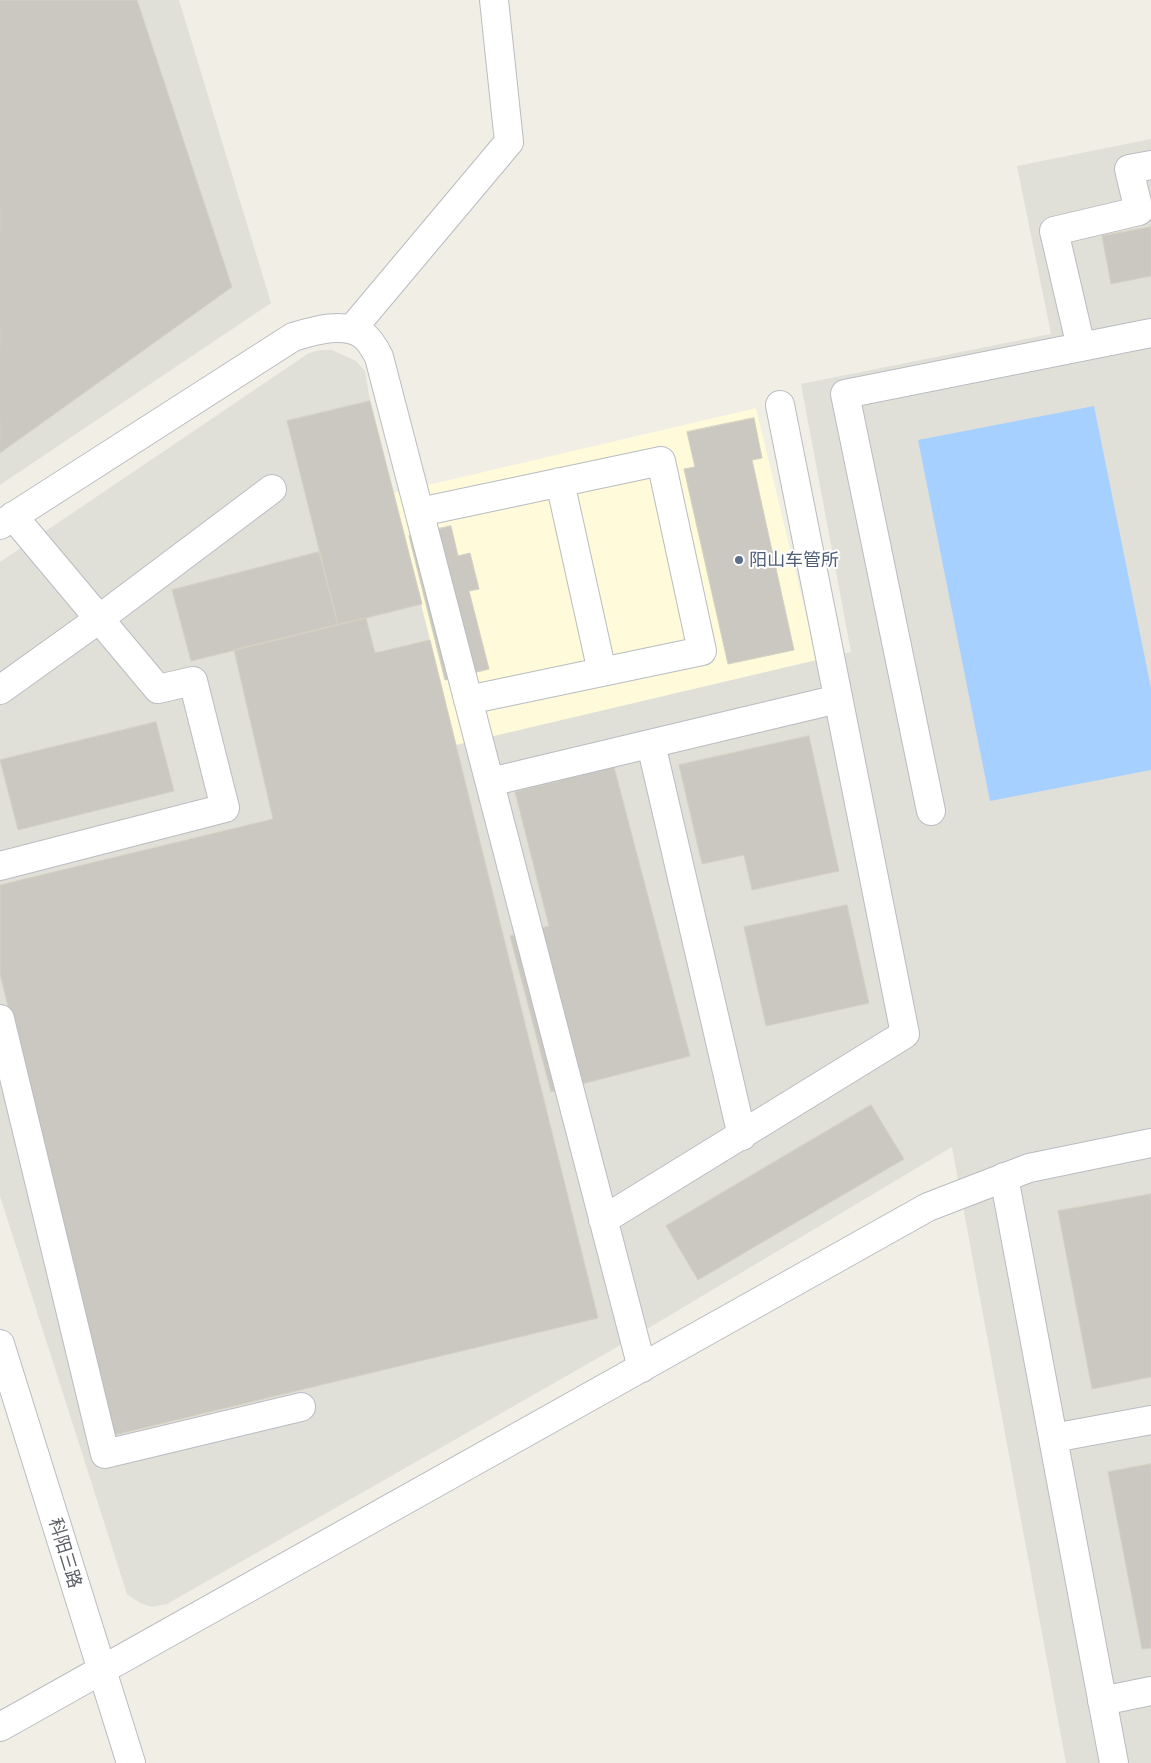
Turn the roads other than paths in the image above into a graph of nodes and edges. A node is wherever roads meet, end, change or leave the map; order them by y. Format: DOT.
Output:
graph roads {
  1 [pos="494,0"];
  2 [pos="1151,165"];
  3 [pos="352,329"];
  4 [pos="1151,333"];
  5 [pos="1080,347"];
  6 [pos="780,405"];
  7 [pos="560,482"];
  8 [pos="272,489"];
  9 [pos="420,512"];
  10 [pos="6,521"];
  11 [pos="99,619"];
  12 [pos="602,672"];
  13 [pos="0,690"];
  14 [pos="838,698"];
  15 [pos="468,700"];
  16 [pos="651,744"];
  17 [pos="490,782"];
  18 [pos="931,811"];
  19 [pos="0,866"];
  20 [pos="0,1019"];
  21 [pos="742,1136"];
  22 [pos="1151,1143"];
  23 [pos="1004,1177"];
  24 [pos="603,1220"];
  25 [pos="0,1344"];
  26 [pos="642,1368"];
  27 [pos="301,1407"];
  28 [pos="1151,1420"];
  29 [pos="1053,1438"];
  30 [pos="102,1671"];
  31 [pos="1151,1691"];
  32 [pos="1102,1701"];
  33 [pos="0,1727"];
  34 [pos="131,1763"];
  35 [pos="1114,1763"];
  1 -- 3 [label="street"];
  2 -- 5 [label="street"];
  3 -- 9 [label="street"];
  3 -- 10 [label="street"];
  4 -- 5 [label="street"];
  5 -- 18 [label="street"];
  6 -- 14 [label="street"];
  7 -- 9 [label="street"];
  7 -- 12 [label="street"];
  7 -- 12 [label="street"];
  8 -- 11 [label="street"];
  9 -- 15 [label="street"];
  10 -- 11 [label="street"];
  11 -- 13 [label="street"];
  11 -- 19 [label="street"];
  12 -- 15 [label="street"];
  14 -- 16 [label="street"];
  14 -- 21 [label="street"];
  15 -- 17 [label="street"];
  16 -- 17 [label="street"];
  16 -- 21 [label="street"];
  17 -- 24 [label="street"];
  20 -- 27 [label="street"];
  21 -- 24 [label="street"];
  22 -- 23 [label="street"];
  23 -- 26 [label="street"];
  23 -- 29 [label="street"];
  24 -- 26 [label="street"];
  25 -- 30 [label="street, 科阳三路"];
  26 -- 30 [label="street"];
  28 -- 29 [label="street"];
  29 -- 32 [label="street"];
  30 -- 33 [label="street"];
  30 -- 34 [label="street, 科阳三路"];
  31 -- 32 [label="street"];
  32 -- 35 [label="street"];
}
